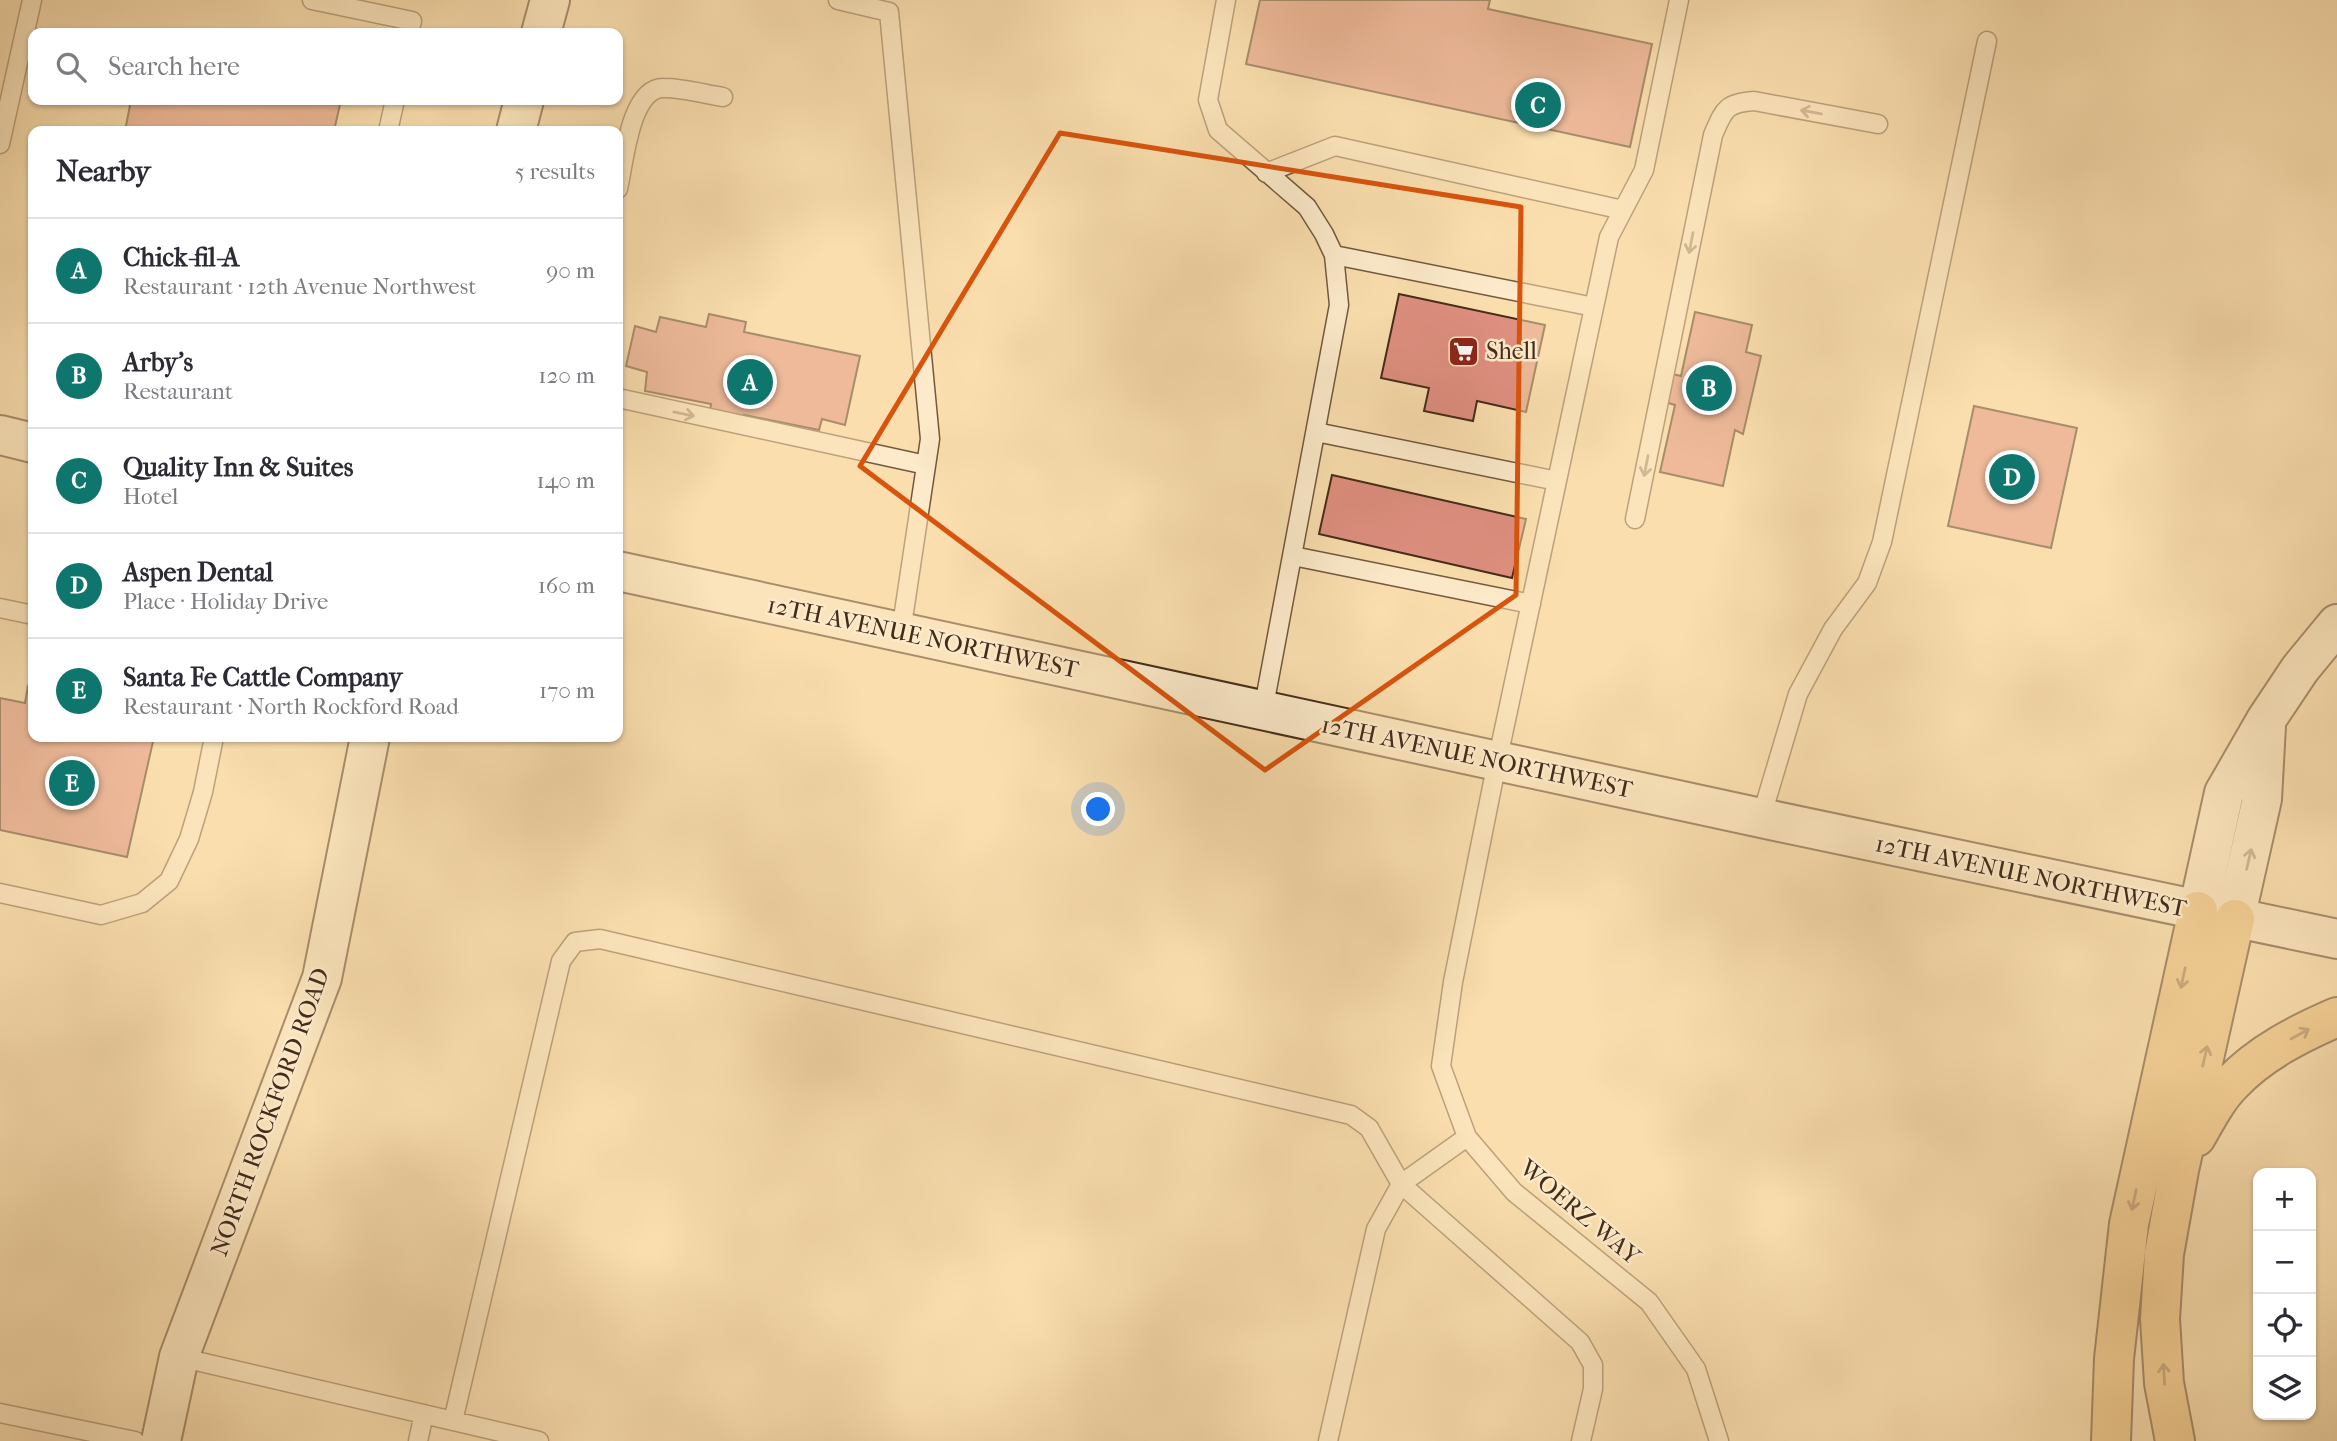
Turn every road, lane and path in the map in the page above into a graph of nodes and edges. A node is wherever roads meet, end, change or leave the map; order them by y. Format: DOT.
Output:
graph roads {
  1 [pos="32,0"];
  2 [pos="312,0"];
  3 [pos="550,0"];
  4 [pos="838,0"];
  5 [pos="1226,0"];
  6 [pos="1679,0"];
  7 [pos="410,28"];
  8 [pos="542,28"];
  9 [pos="1987,41"];
  10 [pos="723,97"];
  11 [pos="394,105"];
  12 [pos="523,105"];
  13 [pos="1878,124"];
  14 [pos="389,126"];
  15 [pos="517,126"];
  16 [pos="0,144"];
  17 [pos="623,167"];
  18 [pos="1266,173"];
  19 [pos="1623,210"];
  20 [pos="1334,255"];
  21 [pos="1594,307"];
  22 [pos="623,399"];
  23 [pos="1316,432"];
  24 [pos="0,435"];
  25 [pos="28,442"];
  26 [pos="926,465"];
  27 [pos="1557,481"];
  28 [pos="1635,519"];
  29 [pos="1293,556"];
  30 [pos="623,571"];
  31 [pos="1531,604"];
  32 [pos="0,608"];
  33 [pos="28,614"];
  34 [pos="2337,624"];
  35 [pos="901,632"];
  36 [pos="1263,711"];
  37 [pos="2266,720"];
  38 [pos="213,742"];
  39 [pos="369,742"];
  40 [pos="1497,761"];
  41 [pos="1761,818"];
  42 [pos="0,893"];
  43 [pos="2198,911"];
  44 [pos="2235,919"];
  45 [pos="2337,939"];
  46 [pos="2337,1017"];
  47 [pos="1467,1137"];
  48 [pos="2179,1170"];
  49 [pos="1401,1184"];
  50 [pos="179,1357"];
  51 [pos="0,1413"];
  52 [pos="424,1414"];
  53 [pos="453,1421"];
  54 [pos="135,1441"];
  55 [pos="161,1441"];
  56 [pos="418,1441"];
  57 [pos="539,1441"];
  58 [pos="1328,1441"];
  59 [pos="1581,1441"];
  60 [pos="1719,1441"];
  61 [pos="2111,1441"];
  62 [pos="2175,1441"];
  1 -- 16 [label="lane"];
  2 -- 7 [label="lane"];
  3 -- 8 [label="main road"];
  4 -- 26 [label="lane"];
  5 -- 18 [label="lane"];
  6 -- 19 [label="lane, WOERZ WAY"];
  9 -- 41 [label="lane"];
  10 -- 17 [label="lane"];
  11 -- 14 [label="lane"];
  12 -- 15 [label="main road"];
  13 -- 28 [label="lane, one-way"];
  18 -- 19 [label="lane"];
  18 -- 20 [label="lane"];
  19 -- 21 [label="lane, WOERZ WAY"];
  20 -- 21 [label="lane"];
  20 -- 23 [label="lane"];
  21 -- 27 [label="lane, WOERZ WAY"];
  22 -- 26 [label="lane, one-way"];
  23 -- 27 [label="lane"];
  23 -- 29 [label="lane"];
  24 -- 25 [label="main road"];
  26 -- 35 [label="lane"];
  27 -- 31 [label="lane, WOERZ WAY"];
  29 -- 31 [label="lane"];
  29 -- 36 [label="lane"];
  30 -- 35 [label="main road, 12TH AVENUE NORTHWEST"];
  31 -- 40 [label="lane, WOERZ WAY"];
  32 -- 33 [label="lane"];
  34 -- 37 [label="main road"];
  35 -- 36 [label="main road, 12TH AVENUE NORTHWEST"];
  36 -- 40 [label="main road, 12TH AVENUE NORTHWEST"];
  37 -- 43 [label="main road"];
  44 -- 37 [label="main road, one-way"];
  38 -- 42 [label="lane"];
  39 -- 50 [label="main road, NORTH ROCKFORD ROAD"];
  40 -- 41 [label="main road, 12TH AVENUE NORTHWEST"];
  40 -- 47 [label="lane, WOERZ WAY"];
  41 -- 43 [label="main road, 12TH AVENUE NORTHWEST"];
  43 -- 44 [label="main road, 12TH AVENUE NORTHWEST"];
  43 -- 61 [label="highway, one-way"];
  44 -- 45 [label="main road, 12TH AVENUE NORTHWEST"];
  48 -- 44 [label="highway, one-way"];
  48 -- 46 [label="highway, one-way"];
  47 -- 49 [label="lane"];
  47 -- 60 [label="lane, WOERZ WAY"];
  62 -- 48 [label="highway, one-way"];
  49 -- 53 [label="lane"];
  49 -- 58 [label="lane"];
  49 -- 59 [label="lane"];
  50 -- 52 [label="lane"];
  50 -- 55 [label="main road, NORTH ROCKFORD ROAD"];
  51 -- 54 [label="lane"];
  52 -- 53 [label="lane"];
  52 -- 56 [label="lane"];
  53 -- 57 [label="lane"];
}
